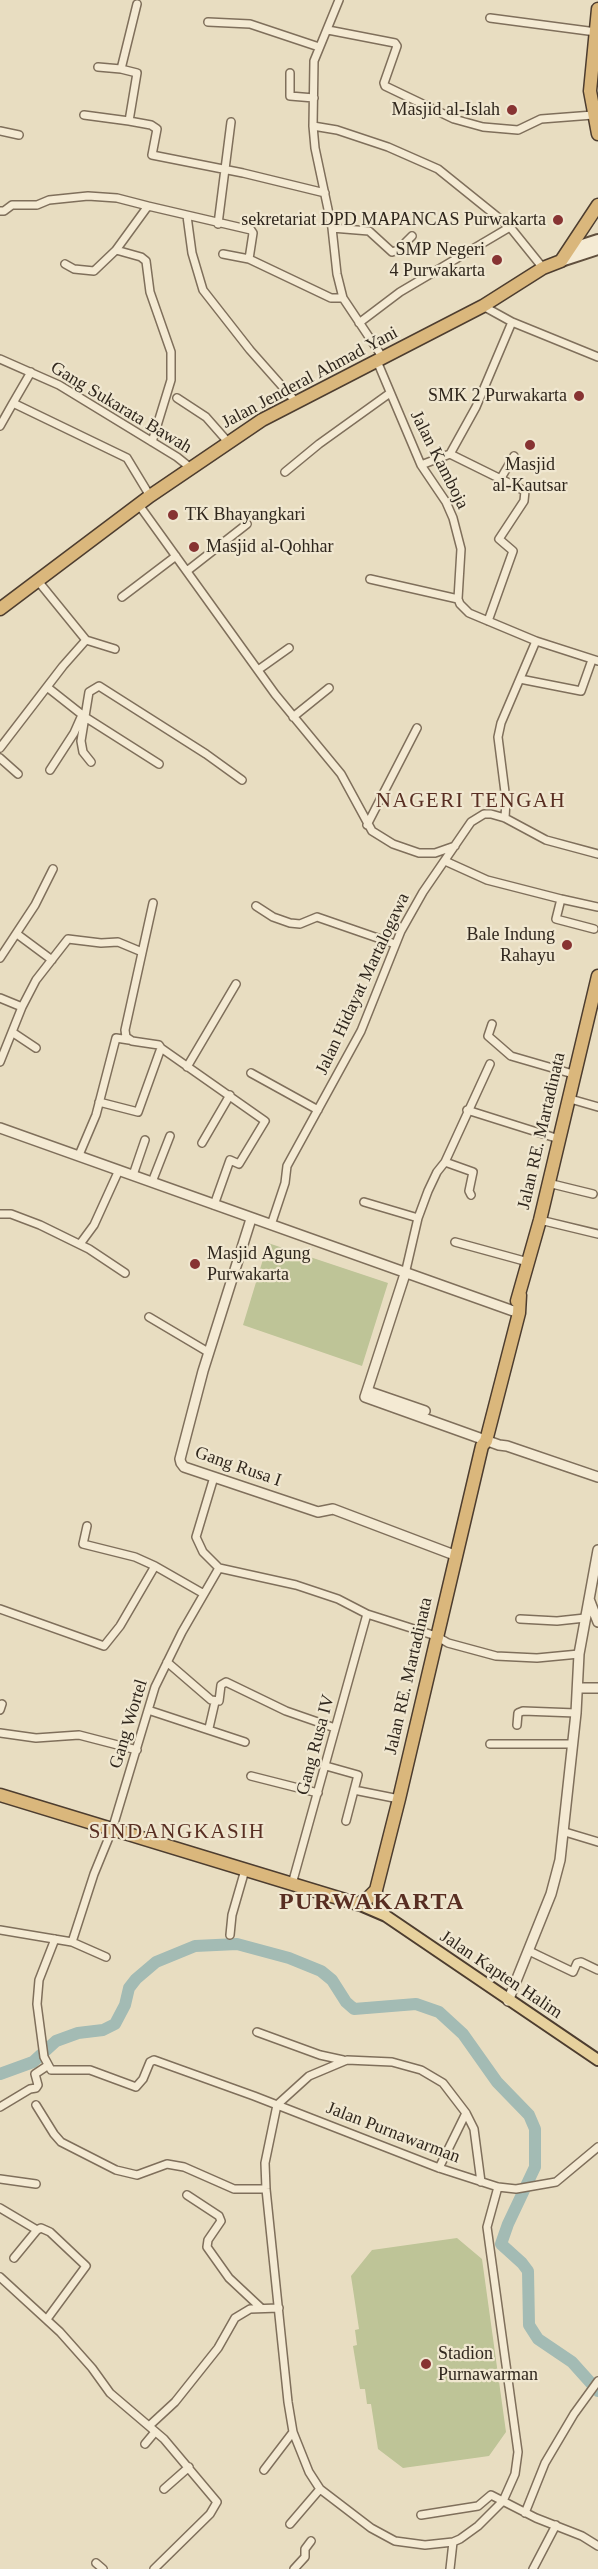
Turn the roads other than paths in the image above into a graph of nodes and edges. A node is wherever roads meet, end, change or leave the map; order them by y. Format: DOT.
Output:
graph roads {
  1 [pos="339,0"];
  2 [pos="137,4"];
  3 [pos="598,9"];
  4 [pos="490,18"];
  5 [pos="208,22"];
  6 [pos="328,30"];
  7 [pos="596,32"];
  8 [pos="319,47"];
  9 [pos="98,67"];
  10 [pos="121,69"];
  11 [pos="290,73"];
  12 [pos="594,91"];
  13 [pos="314,98"];
  14 [pos="84,115"];
  15 [pos="593,115"];
  16 [pos="129,121"];
  17 [pos="231,122"];
  18 [pos="313,126"];
  19 [pos="0,131"];
  20 [pos="598,134"];
  21 [pos="19,135"];
  22 [pos="225,170"];
  23 [pos="325,193"];
  24 [pos="598,205"];
  25 [pos="148,206"];
  26 [pos="0,211"];
  27 [pos="187,216"];
  28 [pos="218,224"];
  29 [pos="510,227"];
  30 [pos="332,228"];
  31 [pos="412,236"];
  32 [pos="598,240"];
  33 [pos="570,249"];
  34 [pos="598,249"];
  35 [pos="116,250"];
  36 [pos="223,254"];
  37 [pos="249,259"];
  38 [pos="561,261"];
  39 [pos="65,264"];
  40 [pos="543,268"];
  41 [pos="343,298"];
  42 [pos="483,306"];
  43 [pos="359,322"];
  44 [pos="512,322"];
  45 [pos="598,357"];
  46 [pos="0,359"];
  47 [pos="380,360"];
  48 [pos="31,372"];
  49 [pos="390,393"];
  50 [pos="177,398"];
  51 [pos="296,402"];
  52 [pos="13,403"];
  53 [pos="0,426"];
  54 [pos="152,441"];
  55 [pos="228,442"];
  56 [pos="450,454"];
  57 [pos="514,456"];
  58 [pos="421,465"];
  59 [pos="192,469"];
  60 [pos="285,472"];
  61 [pos="501,478"];
  62 [pos="150,496"];
  63 [pos="142,509"];
  64 [pos="247,524"];
  65 [pos="176,556"];
  66 [pos="187,571"];
  67 [pos="370,579"];
  68 [pos="38,581"];
  69 [pos="122,597"];
  70 [pos="458,599"];
  71 [pos="0,609"];
  72 [pos="488,621"];
  73 [pos="86,640"];
  74 [pos="536,641"];
  75 [pos="115,648"];
  76 [pos="289,648"];
  77 [pos="595,661"];
  78 [pos="258,670"];
  79 [pos="520,679"];
  80 [pos="47,687"];
  81 [pos="329,688"];
  82 [pos="83,716"];
  83 [pos="293,717"];
  84 [pos="417,728"];
  85 [pos="0,748"];
  86 [pos="0,758"];
  87 [pos="91,762"];
  88 [pos="159,764"];
  89 [pos="50,770"];
  90 [pos="18,774"];
  91 [pos="242,780"];
  92 [pos="505,818"];
  93 [pos="368,825"];
  94 [pos="455,846"];
  95 [pos="598,854"];
  96 [pos="444,861"];
  97 [pos="52,868"];
  98 [pos="561,899"];
  99 [pos="153,903"];
  100 [pos="256,906"];
  101 [pos="598,907"];
  102 [pos="594,929"];
  103 [pos="16,934"];
  104 [pos="395,944"];
  105 [pos="142,952"];
  106 [pos="0,958"];
  107 [pos="52,960"];
  108 [pos="598,976"];
  109 [pos="236,984"];
  110 [pos="0,998"];
  111 [pos="22,1007"];
  112 [pos="492,1024"];
  113 [pos="12,1032"];
  114 [pos="129,1040"];
  115 [pos="36,1048"];
  116 [pos="161,1048"];
  117 [pos="0,1062"];
  118 [pos="490,1064"];
  119 [pos="187,1067"];
  120 [pos="251,1073"];
  121 [pos="573,1074"];
  122 [pos="230,1095"];
  123 [pos="567,1098"];
  124 [pos="99,1102"];
  125 [pos="598,1107"];
  126 [pos="318,1110"];
  127 [pos="467,1110"];
  128 [pos="0,1128"];
  129 [pos="170,1136"];
  130 [pos="559,1139"];
  131 [pos="145,1140"];
  132 [pos="202,1143"];
  133 [pos="79,1155"];
  134 [pos="445,1162"];
  135 [pos="119,1170"];
  136 [pos="133,1175"];
  137 [pos="152,1182"];
  138 [pos="549,1183"];
  139 [pos="471,1194"];
  140 [pos="593,1194"];
  141 [pos="364,1202"];
  142 [pos="214,1205"];
  143 [pos="0,1214"];
  144 [pos="418,1218"];
  145 [pos="251,1219"];
  146 [pos="540,1220"];
  147 [pos="271,1225"];
  148 [pos="598,1234"];
  149 [pos="455,1242"];
  150 [pos="80,1244"];
  151 [pos="528,1262"];
  152 [pos="125,1273"];
  153 [pos="405,1274"];
  154 [pos="516,1312"];
  155 [pos="148,1317"];
  156 [pos="208,1352"];
  157 [pos="483,1439"];
  158 [pos="214,1476"];
  159 [pos="598,1477"];
  160 [pos="87,1526"];
  161 [pos="598,1551"];
  162 [pos="457,1556"];
  163 [pos="155,1566"];
  164 [pos="219,1568"];
  165 [pos="204,1594"];
  166 [pos="588,1597"];
  167 [pos="0,1609"];
  168 [pos="367,1614"];
  169 [pos="520,1618"];
  170 [pos="585,1618"];
  171 [pos="598,1622"];
  172 [pos="436,1636"];
  173 [pos="579,1654"];
  174 [pos="167,1662"];
  175 [pos="578,1688"];
  176 [pos="598,1689"];
  177 [pos="215,1702"];
  178 [pos="148,1710"];
  179 [pos="576,1713"];
  180 [pos="517,1725"];
  181 [pos="209,1728"];
  182 [pos="335,1728"];
  183 [pos="0,1733"];
  184 [pos="245,1742"];
  185 [pos="489,1744"];
  186 [pos="573,1744"];
  187 [pos="137,1750"];
  188 [pos="326,1766"];
  189 [pos="251,1776"];
  190 [pos="354,1790"];
  191 [pos="318,1793"];
  192 [pos="0,1795"];
  193 [pos="399,1799"];
  194 [pos="346,1821"];
  195 [pos="112,1830"];
  196 [pos="565,1832"];
  197 [pos="598,1842"];
  198 [pos="245,1870"];
  199 [pos="292,1884"];
  200 [pos="376,1890"];
  201 [pos="358,1904"];
  202 [pos="386,1916"];
  203 [pos="0,1930"];
  204 [pos="230,1935"];
  205 [pos="55,1939"];
  206 [pos="72,1942"];
  207 [pos="529,1951"];
  208 [pos="106,1957"];
  209 [pos="598,1970"];
  210 [pos="508,2001"];
  211 [pos="257,2032"];
  212 [pos="347,2060"];
  213 [pos="598,2060"];
  214 [pos="47,2066"];
  215 [pos="277,2105"];
  216 [pos="36,2106"];
  217 [pos="0,2107"];
  218 [pos="466,2113"];
  219 [pos="598,2147"];
  220 [pos="439,2168"];
  221 [pos="0,2179"];
  222 [pos="481,2182"];
  223 [pos="36,2184"];
  224 [pos="498,2187"];
  225 [pos="266,2189"];
  226 [pos="187,2195"];
  227 [pos="0,2208"];
  228 [pos="37,2230"];
  229 [pos="14,2258"];
  230 [pos="0,2277"];
  231 [pos="260,2307"];
  232 [pos="279,2308"];
  233 [pos="46,2319"];
  234 [pos="598,2381"];
  235 [pos="149,2426"];
  236 [pos="156,2432"];
  237 [pos="293,2432"];
  238 [pos="145,2444"];
  239 [pos="189,2467"];
  240 [pos="264,2470"];
  241 [pos="164,2489"];
  242 [pos="320,2489"];
  243 [pos="503,2501"];
  244 [pos="525,2513"];
  245 [pos="421,2515"];
  246 [pos="290,2524"];
  247 [pos="556,2525"];
  248 [pos="311,2541"];
  249 [pos="453,2542"];
  250 [pos="598,2546"];
  251 [pos="96,2563"];
  252 [pos="103,2569"];
  253 [pos="154,2569"];
  254 [pos="294,2569"];
  255 [pos="450,2569"];
  256 [pos="533,2569"];
  1 -- 6 [label="street"];
  2 -- 10 [label="street"];
  3 -- 7 [label="highway"];
  4 -- 7 [label="street"];
  5 -- 8 [label="street"];
  6 -- 8 [label="street"];
  6 -- 15 [label="street"];
  7 -- 12 [label="highway"];
  8 -- 13 [label="street"];
  9 -- 10 [label="street"];
  10 -- 16 [label="street"];
  11 -- 13 [label="street"];
  12 -- 15 [label="highway"];
  13 -- 18 [label="street"];
  14 -- 16 [label="street"];
  15 -- 20 [label="highway"];
  16 -- 22 [label="street"];
  17 -- 22 [label="street"];
  18 -- 23 [label="street"];
  18 -- 29 [label="street"];
  19 -- 21 [label="street"];
  22 -- 23 [label="street"];
  22 -- 28 [label="street"];
  23 -- 30 [label="street"];
  24 -- 33 [label="highway"];
  25 -- 26 [label="street"];
  25 -- 27 [label="street"];
  25 -- 35 [label="street"];
  27 -- 28 [label="street"];
  27 -- 51 [label="street"];
  28 -- 37 [label="street"];
  29 -- 40 [label="street"];
  29 -- 43 [label="street"];
  30 -- 31 [label="street"];
  30 -- 41 [label="street"];
  32 -- 33 [label="main road"];
  33 -- 38 [label="highway"];
  34 -- 38 [label="main road, Jalan Jenderal Ahmad Yani"];
  35 -- 39 [label="street"];
  35 -- 54 [label="street"];
  36 -- 37 [label="street"];
  37 -- 41 [label="street"];
  38 -- 40 [label="highway, Jalan Jenderal Ahmad Yani"];
  40 -- 42 [label="highway, Jalan Jenderal Ahmad Yani"];
  41 -- 43 [label="street, Jalan Kamboja"];
  42 -- 44 [label="street"];
  42 -- 47 [label="highway, Jalan Jenderal Ahmad Yani"];
  43 -- 47 [label="street, Jalan Kamboja"];
  44 -- 45 [label="street"];
  44 -- 56 [label="street"];
  46 -- 48 [label="street, Gang Sukarata Bawah"];
  47 -- 49 [label="street, Jalan Kamboja"];
  47 -- 51 [label="highway, Jalan Jenderal Ahmad Yani"];
  48 -- 52 [label="street"];
  48 -- 54 [label="street, Gang Sukarata Bawah"];
  49 -- 58 [label="street, Jalan Kamboja"];
  49 -- 60 [label="street"];
  50 -- 55 [label="street"];
  51 -- 55 [label="highway, Jalan Jenderal Ahmad Yani"];
  52 -- 53 [label="street"];
  52 -- 62 [label="street"];
  54 -- 59 [label="street, Gang Sukarata Bawah"];
  55 -- 59 [label="highway, Jalan Jenderal Ahmad Yani"];
  56 -- 58 [label="street"];
  56 -- 61 [label="street"];
  57 -- 61 [label="street"];
  58 -- 70 [label="street, Jalan Kamboja"];
  59 -- 62 [label="highway, Jalan Jenderal Ahmad Yani"];
  61 -- 72 [label="street"];
  62 -- 63 [label="highway, Jalan Jenderal Ahmad Yani"];
  63 -- 65 [label="street"];
  63 -- 68 [label="highway, Jalan Jenderal Ahmad Yani"];
  64 -- 66 [label="street"];
  65 -- 66 [label="street"];
  65 -- 69 [label="street"];
  66 -- 78 [label="street"];
  67 -- 70 [label="street"];
  68 -- 71 [label="highway, Jalan Jenderal Ahmad Yani"];
  68 -- 73 [label="street"];
  70 -- 72 [label="street"];
  72 -- 74 [label="street"];
  73 -- 75 [label="street"];
  73 -- 80 [label="street"];
  74 -- 77 [label="street"];
  74 -- 79 [label="street"];
  76 -- 78 [label="street"];
  77 -- 79 [label="street"];
  78 -- 83 [label="street"];
  79 -- 92 [label="street"];
  80 -- 82 [label="street"];
  80 -- 85 [label="street"];
  81 -- 83 [label="street"];
  82 -- 87 [label="street"];
  82 -- 88 [label="street"];
  82 -- 89 [label="street"];
  82 -- 91 [label="street"];
  83 -- 93 [label="street"];
  84 -- 93 [label="street"];
  86 -- 90 [label="street"];
  92 -- 94 [label="street, Jalan Hidayat Martalogawa"];
  92 -- 95 [label="street, Jalan Hidayat Martalogawa"];
  93 -- 94 [label="street"];
  94 -- 96 [label="street, Jalan Hidayat Martalogawa"];
  96 -- 98 [label="street"];
  96 -- 104 [label="street, Jalan Hidayat Martalogawa"];
  97 -- 103 [label="street"];
  98 -- 101 [label="street"];
  98 -- 102 [label="street"];
  99 -- 105 [label="street"];
  100 -- 104 [label="street"];
  103 -- 106 [label="street"];
  103 -- 107 [label="street"];
  104 -- 126 [label="street, Jalan Hidayat Martalogawa"];
  105 -- 107 [label="street"];
  105 -- 114 [label="street"];
  107 -- 111 [label="street"];
  108 -- 121 [label="highway, Jalan RE. Martadinata"];
  109 -- 119 [label="street"];
  110 -- 111 [label="street"];
  111 -- 113 [label="street"];
  112 -- 121 [label="street"];
  113 -- 115 [label="street"];
  113 -- 117 [label="street"];
  114 -- 116 [label="street"];
  114 -- 124 [label="street"];
  116 -- 119 [label="street"];
  116 -- 124 [label="street"];
  118 -- 127 [label="street"];
  119 -- 122 [label="street"];
  120 -- 126 [label="street"];
  121 -- 123 [label="highway, Jalan RE. Martadinata"];
  122 -- 132 [label="street"];
  122 -- 142 [label="street"];
  123 -- 125 [label="street"];
  123 -- 130 [label="highway, Jalan RE. Martadinata"];
  124 -- 133 [label="street"];
  126 -- 147 [label="street, Jalan Hidayat Martalogawa"];
  127 -- 130 [label="street"];
  127 -- 134 [label="street"];
  128 -- 133 [label="street"];
  129 -- 137 [label="street"];
  130 -- 138 [label="highway, Jalan RE. Martadinata"];
  131 -- 136 [label="street"];
  133 -- 135 [label="street"];
  134 -- 139 [label="street"];
  134 -- 144 [label="street"];
  135 -- 136 [label="street"];
  135 -- 150 [label="street"];
  136 -- 137 [label="street"];
  137 -- 142 [label="street"];
  138 -- 140 [label="street"];
  138 -- 146 [label="highway, Jalan RE. Martadinata"];
  141 -- 144 [label="street"];
  142 -- 145 [label="street"];
  143 -- 150 [label="street"];
  144 -- 153 [label="street"];
  145 -- 147 [label="street"];
  145 -- 156 [label="street, Gang Rusa I"];
  146 -- 148 [label="street"];
  146 -- 151 [label="highway, Jalan RE. Martadinata"];
  147 -- 153 [label="street"];
  149 -- 151 [label="street"];
  150 -- 152 [label="street"];
  151 -- 154 [label="highway, Jalan RE. Martadinata"];
  153 -- 154 [label="street"];
  153 -- 157 [label="street"];
  154 -- 157 [label="highway, Jalan RE. Martadinata"];
  155 -- 156 [label="street"];
  156 -- 158 [label="street, Gang Rusa I"];
  157 -- 159 [label="street"];
  157 -- 162 [label="highway, Jalan RE. Martadinata"];
  158 -- 162 [label="street, Gang Rusa I"];
  158 -- 164 [label="street"];
  160 -- 163 [label="street"];
  161 -- 166 [label="street"];
  162 -- 172 [label="highway, Jalan RE. Martadinata"];
  163 -- 165 [label="street"];
  163 -- 167 [label="street"];
  164 -- 165 [label="street, Gang Wortel"];
  164 -- 168 [label="street"];
  165 -- 174 [label="street, Gang Wortel"];
  166 -- 170 [label="street"];
  166 -- 171 [label="street"];
  168 -- 172 [label="street"];
  168 -- 182 [label="street, Gang Rusa IV"];
  169 -- 170 [label="street"];
  170 -- 173 [label="street"];
  172 -- 173 [label="street"];
  172 -- 193 [label="highway, Jalan RE. Martadinata"];
  173 -- 175 [label="street"];
  174 -- 177 [label="street"];
  174 -- 178 [label="street, Gang Wortel"];
  175 -- 176 [label="street"];
  175 -- 179 [label="street"];
  177 -- 181 [label="street"];
  177 -- 182 [label="street"];
  178 -- 181 [label="street"];
  178 -- 187 [label="street, Gang Wortel"];
  179 -- 180 [label="street"];
  179 -- 186 [label="street"];
  181 -- 184 [label="street"];
  182 -- 188 [label="street, Gang Rusa IV"];
  183 -- 187 [label="street"];
  185 -- 186 [label="street"];
  186 -- 196 [label="street"];
  187 -- 195 [label="street, Gang Wortel"];
  188 -- 190 [label="street"];
  188 -- 191 [label="street, Gang Rusa IV"];
  189 -- 191 [label="street"];
  190 -- 193 [label="street"];
  190 -- 194 [label="street"];
  191 -- 199 [label="street, Gang Rusa IV"];
  192 -- 195 [label="highway"];
  193 -- 200 [label="highway, Jalan RE. Martadinata"];
  195 -- 198 [label="highway"];
  195 -- 206 [label="street, Gang Wortel"];
  196 -- 197 [label="street"];
  196 -- 207 [label="street"];
  198 -- 199 [label="highway"];
  198 -- 204 [label="street"];
  199 -- 201 [label="highway"];
  200 -- 201 [label="highway"];
  200 -- 202 [label="main road"];
  201 -- 202 [label="main road, Jalan Kapten Halim"];
  202 -- 210 [label="main road, Jalan Kapten Halim"];
  203 -- 205 [label="street"];
  205 -- 206 [label="street"];
  205 -- 214 [label="street"];
  206 -- 208 [label="street"];
  207 -- 209 [label="street"];
  207 -- 210 [label="street"];
  210 -- 213 [label="main road, Jalan Kapten Halim"];
  211 -- 212 [label="street"];
  212 -- 215 [label="street"];
  212 -- 218 [label="street"];
  214 -- 215 [label="street, Jalan Purnawarman"];
  214 -- 217 [label="street"];
  215 -- 220 [label="street, Jalan Purnawarman"];
  215 -- 225 [label="street"];
  216 -- 225 [label="street"];
  218 -- 220 [label="street"];
  218 -- 222 [label="street"];
  219 -- 224 [label="street, Jalan Purnawarman"];
  220 -- 222 [label="street, Jalan Purnawarman"];
  221 -- 223 [label="street"];
  222 -- 224 [label="street, Jalan Purnawarman"];
  224 -- 243 [label="street"];
  225 -- 232 [label="street"];
  226 -- 231 [label="street"];
  227 -- 228 [label="street"];
  228 -- 229 [label="street"];
  228 -- 233 [label="street"];
  230 -- 233 [label="street"];
  231 -- 232 [label="street"];
  231 -- 235 [label="street"];
  232 -- 237 [label="street"];
  233 -- 235 [label="street"];
  234 -- 244 [label="street"];
  235 -- 236 [label="street"];
  236 -- 238 [label="street"];
  236 -- 239 [label="street"];
  237 -- 240 [label="street"];
  237 -- 242 [label="street"];
  239 -- 241 [label="street"];
  239 -- 253 [label="street"];
  242 -- 246 [label="street"];
  242 -- 249 [label="street"];
  243 -- 244 [label="street"];
  243 -- 245 [label="street"];
  243 -- 249 [label="street"];
  244 -- 247 [label="street"];
  247 -- 250 [label="street"];
  247 -- 256 [label="street"];
  248 -- 254 [label="street"];
  249 -- 255 [label="street"];
  251 -- 252 [label="street"];
}
